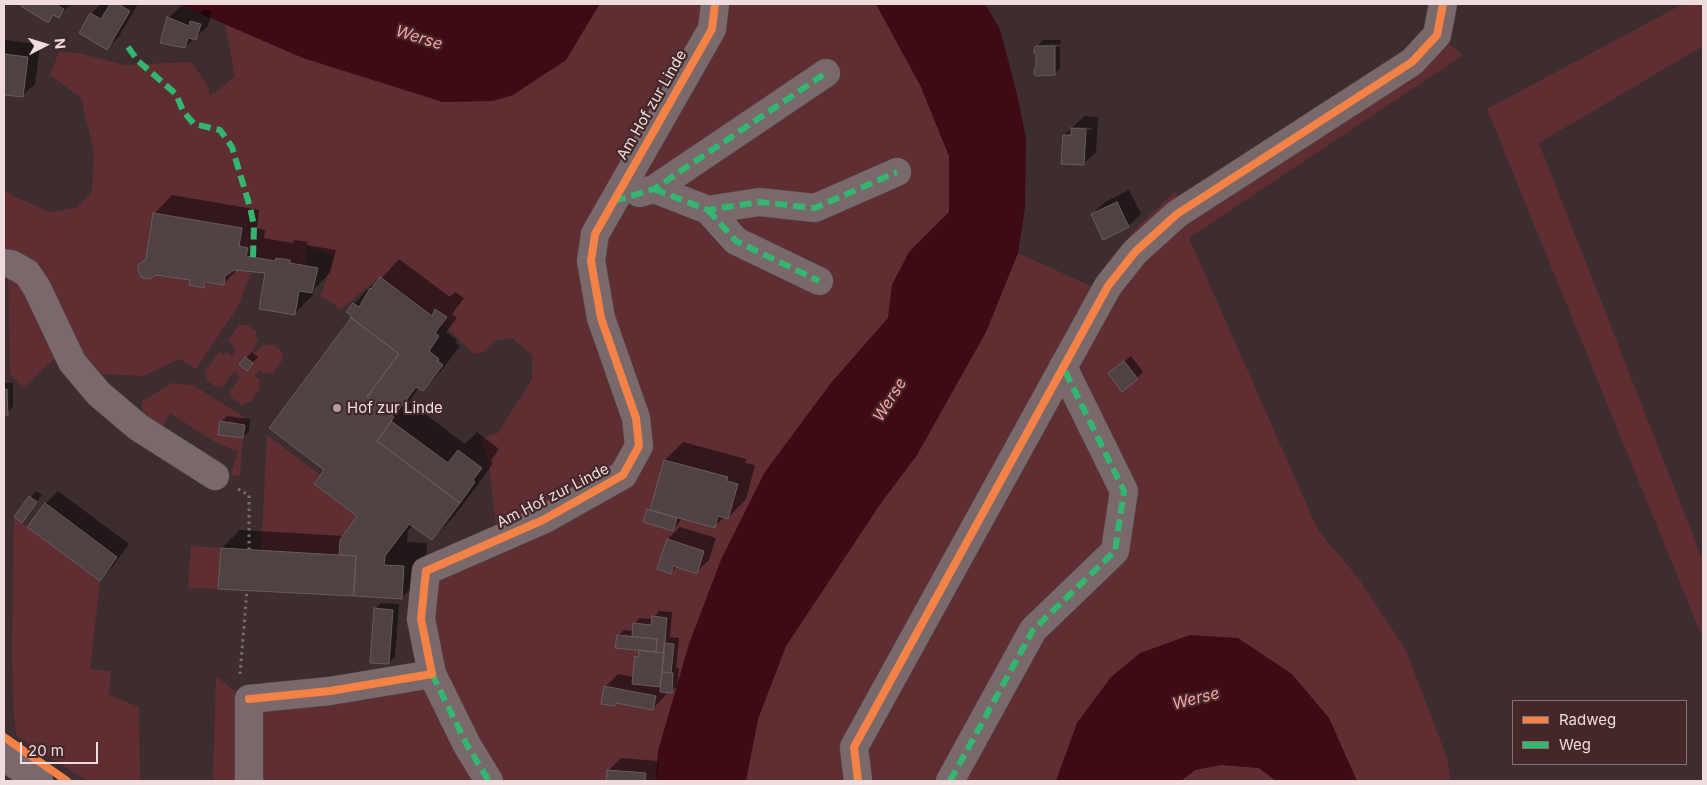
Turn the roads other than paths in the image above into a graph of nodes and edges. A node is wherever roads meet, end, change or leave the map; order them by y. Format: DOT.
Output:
graph roads {
  1 [pos="715,4"];
  2 [pos="1442,4"];
  3 [pos="826,72"];
  4 [pos="897,172"];
  5 [pos="654,189"];
  6 [pos="614,200"];
  7 [pos="708,210"];
  8 [pos="4,262"];
  9 [pos="819,281"];
  10 [pos="1063,367"];
  11 [pos="215,476"];
  12 [pos="432,674"];
  13 [pos="5,761"];
  14 [pos="38,781"];
  15 [pos="249,781"];
  16 [pos="489,781"];
  17 [pos="858,781"];
  18 [pos="950,781"];
  1 -- 6 [label="street, Am Hof zur Linde"];
  2 -- 10 [label="street"];
  3 -- 5 [label="street"];
  4 -- 7 [label="street"];
  5 -- 6 [label="street"];
  5 -- 7 [label="street"];
  6 -- 12 [label="street, Am Hof zur Linde"];
  7 -- 9 [label="street"];
  8 -- 11 [label="street"];
  10 -- 17 [label="street"];
  10 -- 18 [label="street"];
  12 -- 15 [label="street"];
  12 -- 16 [label="street, Am Hof zur Linde"];
  13 -- 14 [label="street"];
}
